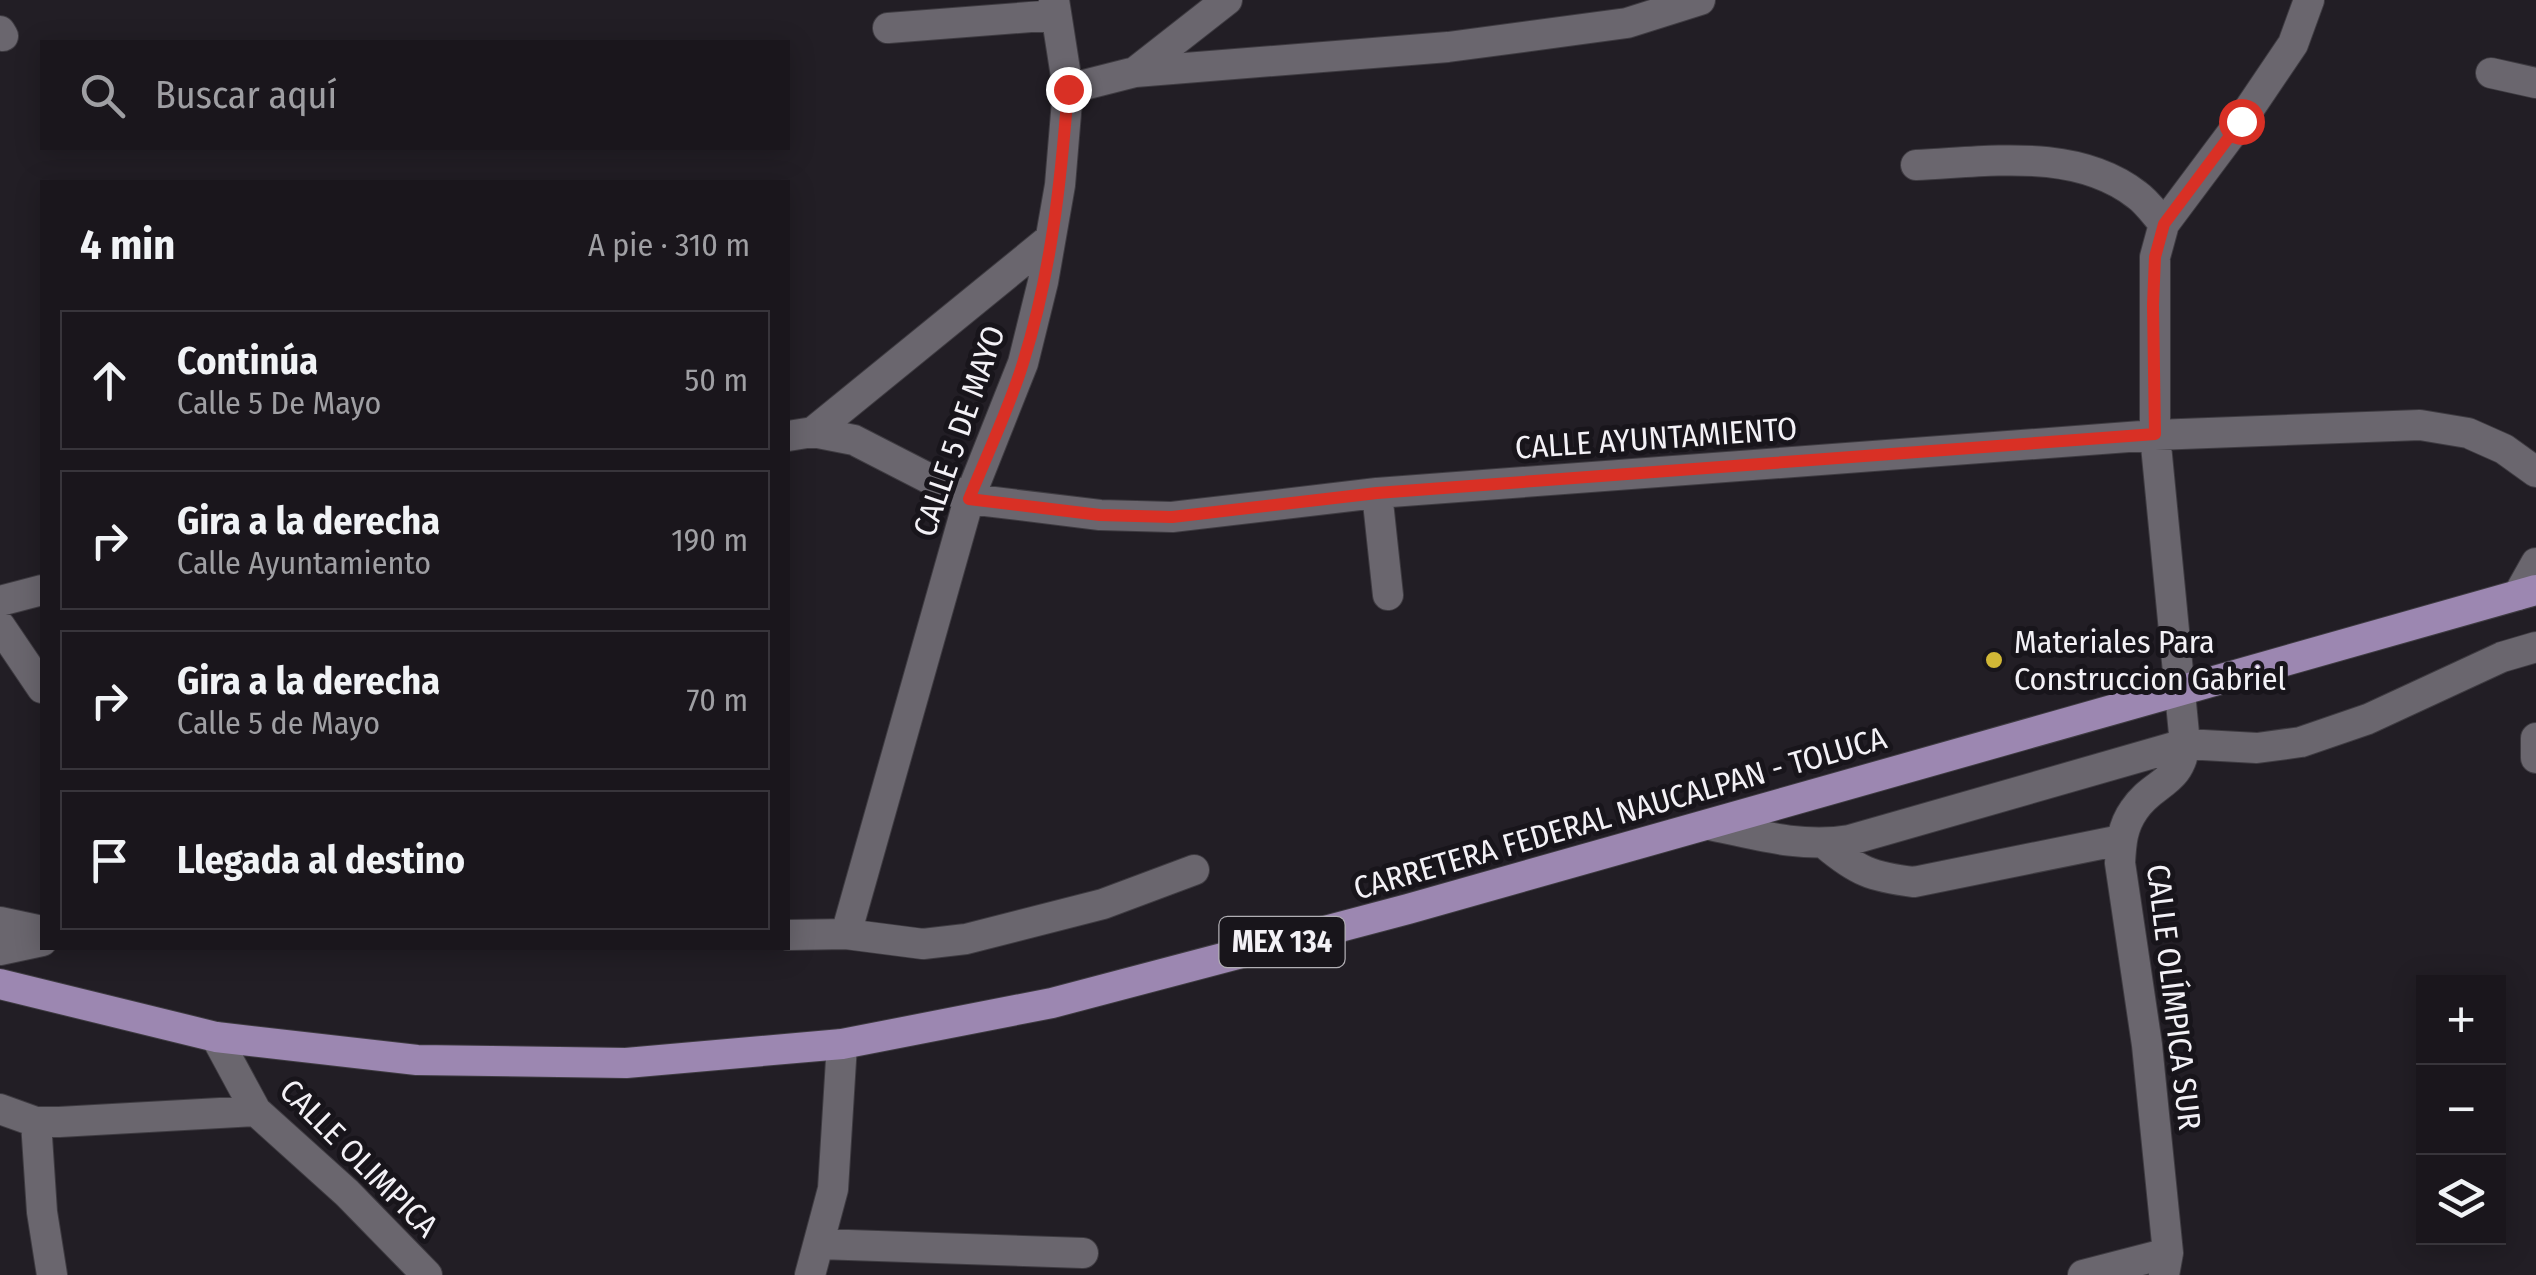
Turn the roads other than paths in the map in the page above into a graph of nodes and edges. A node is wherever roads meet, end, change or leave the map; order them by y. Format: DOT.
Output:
graph roads {
  1 [pos="1227,0"];
  2 [pos="1700,0"];
  3 [pos="2308,0"];
  4 [pos="1055,8"];
  5 [pos="888,28"];
  6 [pos="1135,72"];
  7 [pos="2491,73"];
  8 [pos="2536,83"];
  9 [pos="1068,89"];
  10 [pos="1916,166"];
  11 [pos="2164,224"];
  12 [pos="1050,239"];
  13 [pos="800,434"];
  14 [pos="2155,434"];
  15 [pos="2536,472"];
  16 [pos="1377,493"];
  17 [pos="969,499"];
  18 [pos="2536,563"];
  19 [pos="40,591"];
  20 [pos="2527,593"];
  21 [pos="1388,595"];
  22 [pos="0,601"];
  23 [pos="0,626"];
  24 [pos="2536,647"];
  25 [pos="40,685"];
  26 [pos="2178,692"];
  27 [pos="2536,738"];
  28 [pos="2185,744"];
  29 [pos="2536,758"];
  30 [pos="1710,826"];
  31 [pos="2121,840"];
  32 [pos="1825,844"];
  33 [pos="1194,870"];
  34 [pos="0,922"];
  35 [pos="40,931"];
  36 [pos="846,934"];
  37 [pos="790,935"];
  38 [pos="40,942"];
  39 [pos="0,950"];
  40 [pos="0,984"];
  41 [pos="216,1037"];
  42 [pos="842,1044"];
  43 [pos="0,1110"];
  44 [pos="256,1111"];
  45 [pos="36,1122"];
  46 [pos="819,1244"];
  47 [pos="1083,1253"];
  48 [pos="2166,1264"];
  49 [pos="52,1275"];
  50 [pos="426,1275"];
  51 [pos="810,1275"];
  52 [pos="2084,1275"];
  1 -- 6 [label="street"];
  2 -- 6 [label="street"];
  3 -- 11 [label="street"];
  4 -- 5 [label="street"];
  4 -- 9 [label="street, CALLE 5 DE MAYO"];
  6 -- 9 [label="street"];
  7 -- 8 [label="street"];
  9 -- 12 [label="street, CALLE 5 DE MAYO"];
  10 -- 11 [label="street"];
  11 -- 14 [label="street"];
  12 -- 13 [label="street"];
  12 -- 17 [label="street, CALLE 5 DE MAYO"];
  13 -- 17 [label="street, CALLE AYUNTAMIENTO"];
  14 -- 15 [label="street, CALLE AYUNTAMIENTO"];
  14 -- 16 [label="street, CALLE AYUNTAMIENTO"];
  14 -- 26 [label="street"];
  16 -- 17 [label="street, CALLE AYUNTAMIENTO"];
  16 -- 21 [label="street"];
  17 -- 36 [label="street, CALLE 5 DE MAYO"];
  18 -- 20 [label="street"];
  19 -- 22 [label="street"];
  20 -- 26 [label="main road, CARRETERA FEDERAL NAUCALPAN - TOLUCA / MEX 134"];
  23 -- 25 [label="street"];
  24 -- 28 [label="street"];
  26 -- 28 [label="street"];
  26 -- 30 [label="main road, CARRETERA FEDERAL NAUCALPAN - TOLUCA / MEX 134"];
  27 -- 29 [label="street"];
  28 -- 31 [label="street, CALLE OLÍMPICA SUR"];
  28 -- 32 [label="street"];
  30 -- 32 [label="street"];
  30 -- 42 [label="main road, CARRETERA FEDERAL NAUCALPAN - TOLUCA / MEX 134"];
  31 -- 32 [label="street"];
  31 -- 48 [label="street, CALLE OLÍMPICA SUR"];
  33 -- 36 [label="street"];
  34 -- 35 [label="street"];
  36 -- 37 [label="street"];
  38 -- 39 [label="street"];
  40 -- 41 [label="main road, CARRETERA FEDERAL NAUCALPAN - TOLUCA / MEX 134"];
  41 -- 42 [label="main road, CARRETERA FEDERAL NAUCALPAN - TOLUCA / MEX 134"];
  41 -- 44 [label="street, CALLE OLIMPICA"];
  42 -- 46 [label="street"];
  43 -- 45 [label="street"];
  44 -- 45 [label="street"];
  44 -- 50 [label="street, CALLE OLIMPICA"];
  45 -- 49 [label="street"];
  46 -- 47 [label="street"];
  46 -- 51 [label="street"];
  48 -- 52 [label="street"];
}
